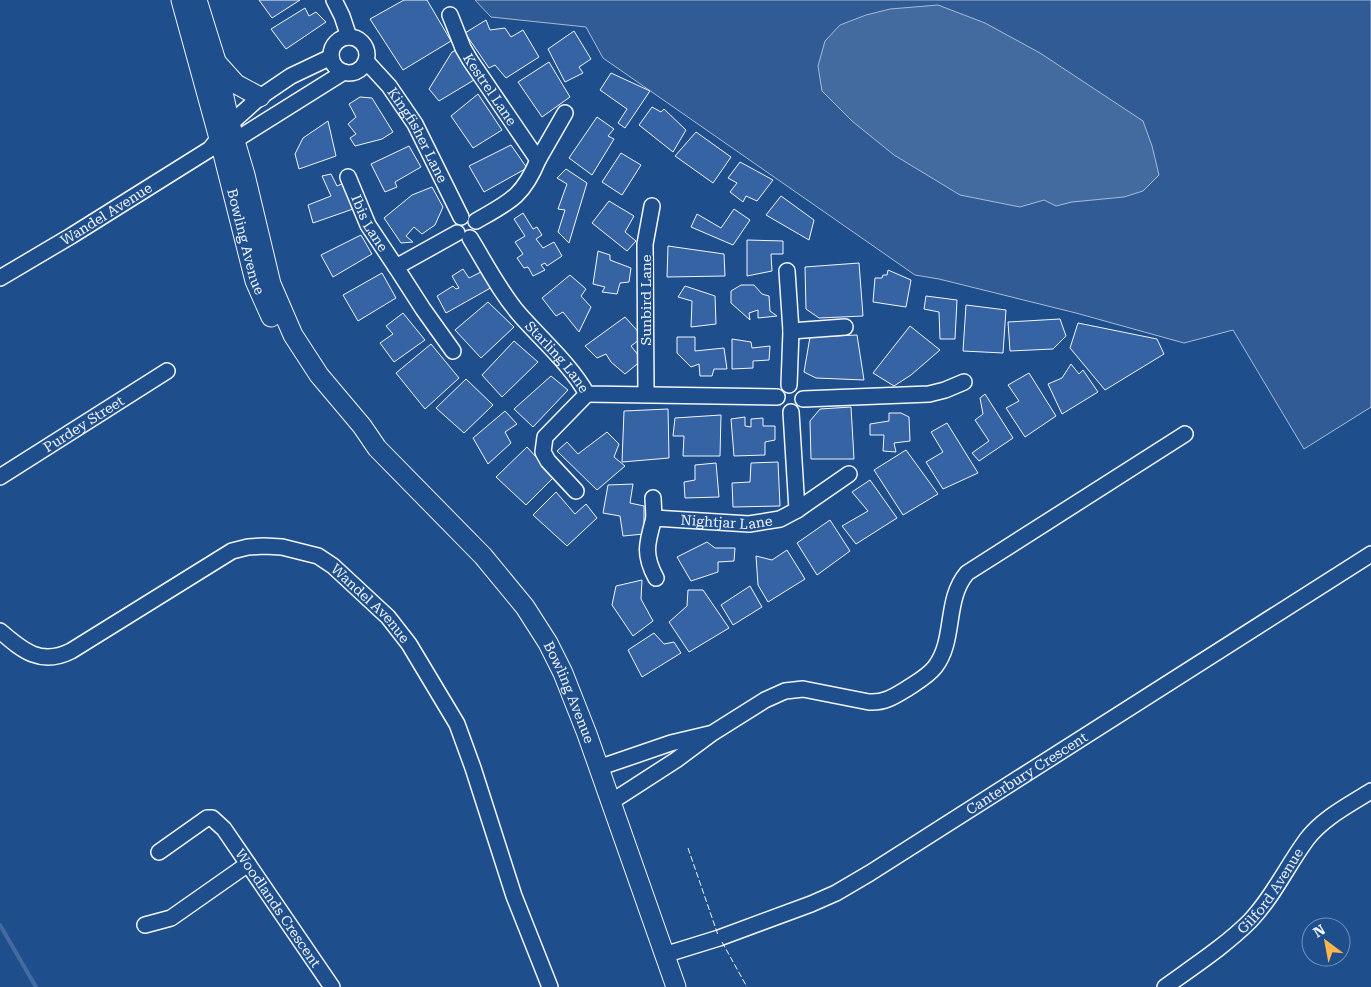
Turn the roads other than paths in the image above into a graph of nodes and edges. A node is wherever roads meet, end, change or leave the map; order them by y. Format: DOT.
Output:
graph roads {
  1 [pos="181,0"];
  2 [pos="197,0"];
  3 [pos="334,0"];
  4 [pos="450,15"];
  5 [pos="349,37"];
  6 [pos="331,57"];
  7 [pos="366,61"];
  8 [pos="216,62"];
  9 [pos="344,72"];
  10 [pos="260,97"];
  11 [pos="565,113"];
  12 [pos="223,140"];
  13 [pos="538,160"];
  14 [pos="348,177"];
  15 [pos="652,206"];
  16 [pos="461,217"];
  17 [pos="476,220"];
  18 [pos="464,235"];
  19 [pos="396,267"];
  20 [pos="787,271"];
  21 [pos="0,278"];
  22 [pos="846,327"];
  23 [pos="791,331"];
  24 [pos="453,351"];
  25 [pos="167,371"];
  26 [pos="964,382"];
  27 [pos="789,385"];
  28 [pos="587,394"];
  29 [pos="646,394"];
  30 [pos="777,397"];
  31 [pos="804,399"];
  32 [pos="791,412"];
  33 [pos="1185,434"];
  34 [pos="849,474"];
  35 [pos="0,477"];
  36 [pos="576,491"];
  37 [pos="654,498"];
  38 [pos="797,510"];
  39 [pos="654,518"];
  40 [pos="1371,554"];
  41 [pos="656,578"];
  42 [pos="0,631"];
  43 [pos="711,734"];
  44 [pos="598,768"];
  45 [pos="1371,791"];
  46 [pos="611,802"];
  47 [pos="159,852"];
  48 [pos="248,864"];
  49 [pos="145,925"];
  50 [pos="664,955"];
  51 [pos="332,987"];
  52 [pos="550,987"];
  53 [pos="676,987"];
  54 [pos="1165,987"];
  1 -- 12 [label="main road, Bowling Avenue"];
  2 -- 8 [label="main road, Bowling Avenue"];
  3 -- 5 [label="street"];
  4 -- 13 [label="street, Kestrel Lane"];
  5 -- 6 [label="street"];
  5 -- 7 [label="street"];
  6 -- 9 [label="street"];
  6 -- 10 [label="street, Wandel Avenue"];
  7 -- 9 [label="street"];
  7 -- 16 [label="street, Kingfisher Lane"];
  8 -- 10 [label="main road"];
  8 -- 12 [label="main road, Bowling Avenue"];
  9 -- 12 [label="street"];
  10 -- 12 [label="street, Wandel Avenue"];
  11 -- 13 [label="street"];
  12 -- 21 [label="street, Wandel Avenue"];
  12 -- 44 [label="main road, Bowling Avenue"];
  13 -- 17 [label="street"];
  14 -- 19 [label="street, Ibis Lane"];
  15 -- 29 [label="street, Sunbird Lane"];
  16 -- 17 [label="street"];
  16 -- 18 [label="street"];
  17 -- 18 [label="street"];
  18 -- 19 [label="street, Ibis Lane"];
  18 -- 28 [label="street, Starling Lane"];
  19 -- 24 [label="street, Ibis Lane"];
  20 -- 23 [label="street"];
  22 -- 23 [label="street"];
  23 -- 27 [label="street"];
  25 -- 35 [label="street, Purdey Street"];
  26 -- 31 [label="street"];
  27 -- 30 [label="street"];
  27 -- 31 [label="street"];
  28 -- 29 [label="street, Starling Lane"];
  28 -- 36 [label="street"];
  29 -- 30 [label="street, Starling Lane"];
  30 -- 32 [label="street"];
  31 -- 32 [label="street"];
  32 -- 38 [label="street"];
  33 -- 43 [label="street"];
  34 -- 38 [label="street, Nightjar Lane"];
  37 -- 39 [label="street"];
  38 -- 39 [label="street, Nightjar Lane"];
  39 -- 41 [label="street"];
  40 -- 50 [label="street, Canterbury Crescent"];
  42 -- 52 [label="street, Wandel Avenue"];
  43 -- 44 [label="street"];
  43 -- 46 [label="street"];
  44 -- 46 [label="main road, Bowling Avenue"];
  45 -- 54 [label="street, Gilford Avenue"];
  46 -- 50 [label="main road, Bowling Avenue"];
  47 -- 48 [label="street, Woodlands Crescent"];
  48 -- 49 [label="street"];
  48 -- 51 [label="street, Woodlands Crescent"];
  50 -- 53 [label="main road, Bowling Avenue"];
}
